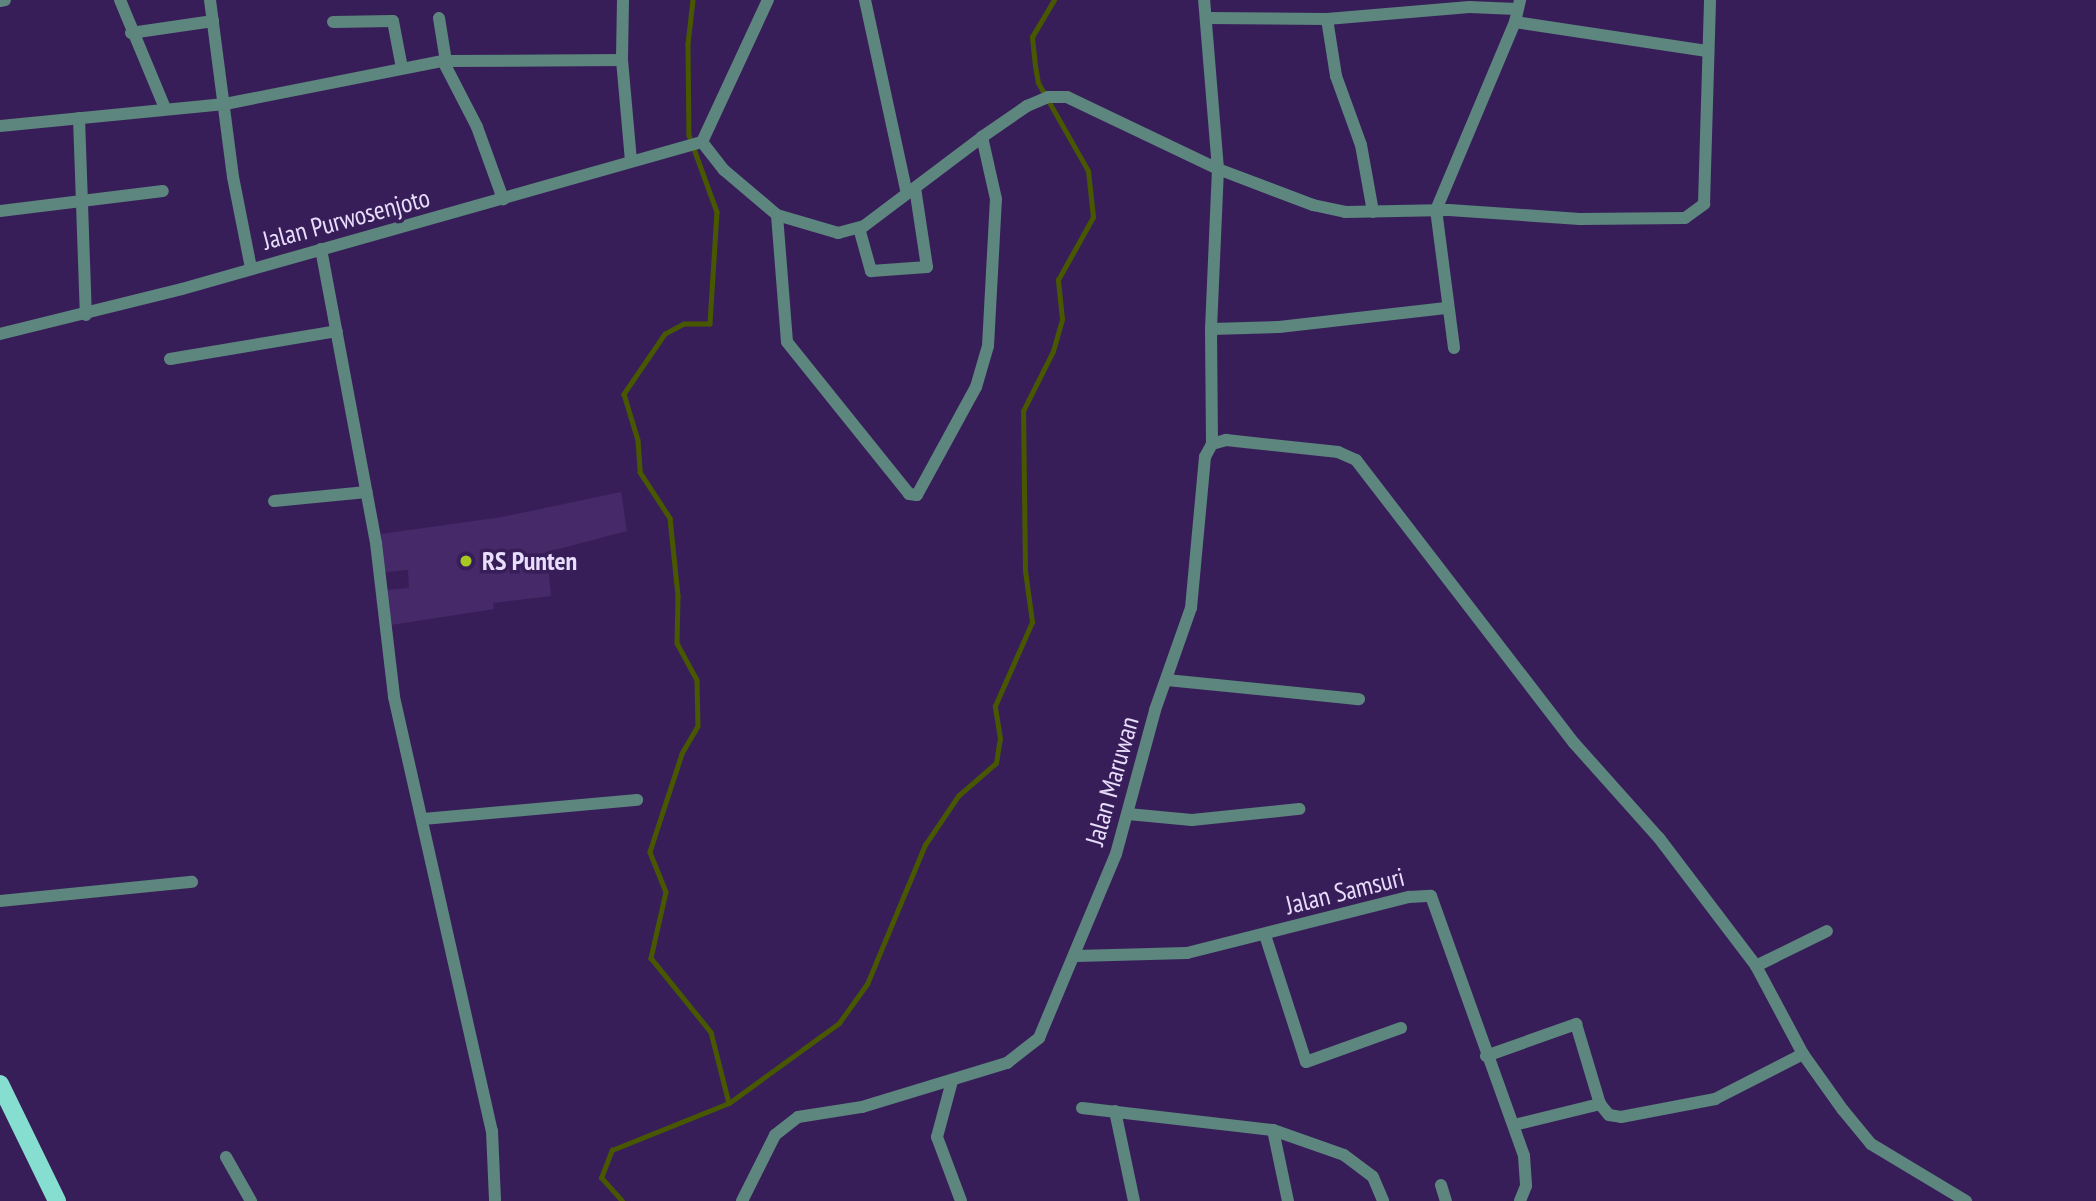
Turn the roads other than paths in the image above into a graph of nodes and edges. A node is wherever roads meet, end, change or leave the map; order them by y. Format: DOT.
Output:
graph roads {
  1 [pos="120,0"];
  2 [pos="210,0"];
  3 [pos="623,0"];
  4 [pos="768,0"];
  5 [pos="865,0"];
  6 [pos="1204,0"];
  7 [pos="1710,0"];
  8 [pos="1518,4"];
  9 [pos="439,18"];
  10 [pos="1207,18"];
  11 [pos="1327,19"];
  12 [pos="213,20"];
  13 [pos="333,22"];
  14 [pos="1515,22"];
  15 [pos="131,33"];
  16 [pos="1707,51"];
  17 [pos="622,60"];
  18 [pos="445,61"];
  19 [pos="402,68"];
  20 [pos="225,104"];
  21 [pos="165,108"];
  22 [pos="79,118"];
  23 [pos="0,128"];
  24 [pos="982,137"];
  25 [pos="699,142"];
  26 [pos="631,160"];
  27 [pos="1218,169"];
  28 [pos="163,191"];
  29 [pos="911,191"];
  30 [pos="503,199"];
  31 [pos="82,202"];
  32 [pos="1436,210"];
  33 [pos="0,211"];
  34 [pos="1373,212"];
  35 [pos="777,215"];
  36 [pos="859,228"];
  37 [pos="321,249"];
  38 [pos="251,268"];
  39 [pos="1446,308"];
  40 [pos="86,315"];
  41 [pos="1211,329"];
  42 [pos="337,331"];
  43 [pos="0,334"];
  44 [pos="1454,348"];
  45 [pos="170,359"];
  46 [pos="1212,444"];
  47 [pos="367,492"];
  48 [pos="274,501"];
  49 [pos="1167,680"];
  50 [pos="1359,699"];
  51 [pos="637,800"];
  52 [pos="1299,809"];
  53 [pos="1128,814"];
  54 [pos="423,820"];
  55 [pos="192,882"];
  56 [pos="0,901"];
  57 [pos="1827,931"];
  58 [pos="1265,935"];
  59 [pos="1076,956"];
  60 [pos="1756,966"];
  61 [pos="1401,1028"];
  62 [pos="1803,1054"];
  63 [pos="1486,1056"];
  64 [pos="952,1081"];
  65 [pos="0,1084"];
  66 [pos="1600,1104"];
  67 [pos="1082,1108"];
  68 [pos="1115,1111"];
  69 [pos="1514,1125"];
  70 [pos="1273,1130"];
  71 [pos="226,1157"];
  72 [pos="1441,1185"];
  73 [pos="57,1201"];
  74 [pos="251,1201"];
  75 [pos="495,1201"];
  76 [pos="741,1201"];
  77 [pos="961,1201"];
  78 [pos="1134,1201"];
  79 [pos="1288,1201"];
  80 [pos="1383,1201"];
  81 [pos="1446,1201"];
  82 [pos="1520,1201"];
  83 [pos="1966,1201"];
  1 -- 15 [label="street"];
  2 -- 12 [label="street"];
  3 -- 17 [label="street"];
  4 -- 25 [label="street"];
  5 -- 29 [label="street"];
  6 -- 10 [label="street, Jalan Maruwan"];
  7 -- 16 [label="street"];
  8 -- 11 [label="street"];
  8 -- 14 [label="street"];
  9 -- 18 [label="street"];
  10 -- 11 [label="street"];
  10 -- 27 [label="street, Jalan Maruwan"];
  11 -- 34 [label="street"];
  12 -- 15 [label="street"];
  12 -- 20 [label="street"];
  13 -- 19 [label="street"];
  14 -- 16 [label="street"];
  14 -- 32 [label="street"];
  15 -- 21 [label="street"];
  16 -- 32 [label="street"];
  17 -- 18 [label="street"];
  17 -- 26 [label="street"];
  18 -- 19 [label="street"];
  18 -- 30 [label="street"];
  19 -- 20 [label="street"];
  20 -- 21 [label="street"];
  20 -- 38 [label="street"];
  21 -- 22 [label="street"];
  22 -- 23 [label="street"];
  22 -- 31 [label="street"];
  24 -- 27 [label="street"];
  24 -- 29 [label="street"];
  24 -- 35 [label="street"];
  25 -- 26 [label="street, Jalan Purwosenjoto"];
  25 -- 35 [label="street"];
  26 -- 30 [label="street, Jalan Purwosenjoto"];
  27 -- 34 [label="street"];
  27 -- 41 [label="street, Jalan Maruwan"];
  28 -- 31 [label="street"];
  29 -- 36 [label="street"];
  29 -- 36 [label="street"];
  30 -- 37 [label="street, Jalan Purwosenjoto"];
  31 -- 33 [label="street"];
  31 -- 40 [label="street"];
  32 -- 34 [label="street"];
  32 -- 39 [label="street"];
  35 -- 36 [label="street"];
  37 -- 38 [label="street, Jalan Purwosenjoto"];
  37 -- 42 [label="street"];
  38 -- 40 [label="street, Jalan Purwosenjoto"];
  39 -- 41 [label="street"];
  39 -- 44 [label="street"];
  40 -- 43 [label="street, Jalan Purwosenjoto"];
  41 -- 46 [label="street, Jalan Maruwan"];
  42 -- 45 [label="street"];
  42 -- 47 [label="street"];
  46 -- 49 [label="street, Jalan Maruwan"];
  46 -- 60 [label="street"];
  47 -- 48 [label="street"];
  47 -- 54 [label="street"];
  49 -- 50 [label="street"];
  49 -- 53 [label="street, Jalan Maruwan"];
  51 -- 54 [label="street"];
  52 -- 53 [label="street"];
  53 -- 59 [label="street, Jalan Maruwan"];
  54 -- 75 [label="street"];
  55 -- 56 [label="street"];
  57 -- 60 [label="street"];
  58 -- 59 [label="street, Jalan Samsuri"];
  58 -- 61 [label="street"];
  58 -- 63 [label="street, Jalan Samsuri"];
  59 -- 64 [label="street, Jalan Maruwan"];
  60 -- 62 [label="street"];
  62 -- 66 [label="street"];
  62 -- 83 [label="street"];
  63 -- 66 [label="street"];
  63 -- 69 [label="street, Jalan Samsuri"];
  64 -- 76 [label="street, Jalan Maruwan"];
  64 -- 77 [label="street"];
  65 -- 73 [label="main road"];
  66 -- 69 [label="street"];
  67 -- 68 [label="street"];
  68 -- 70 [label="street"];
  68 -- 78 [label="street"];
  69 -- 82 [label="street, Jalan Samsuri"];
  70 -- 79 [label="street"];
  70 -- 80 [label="street"];
  71 -- 74 [label="street"];
  72 -- 81 [label="street"];
}
